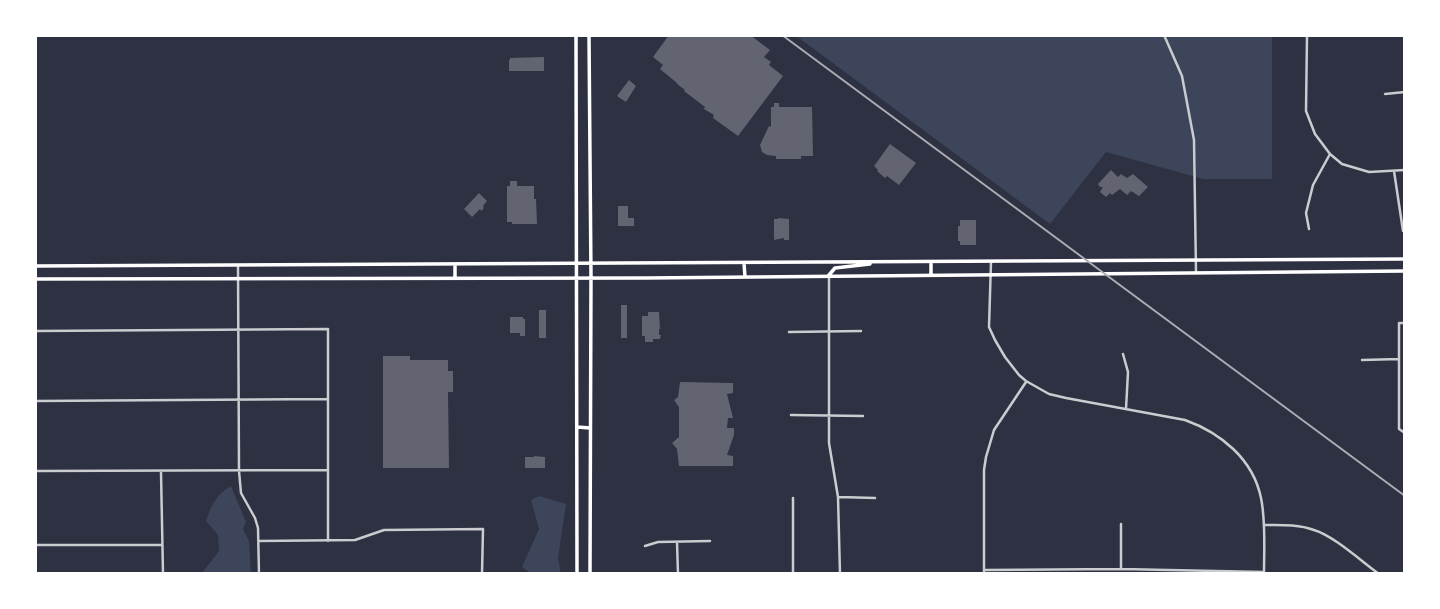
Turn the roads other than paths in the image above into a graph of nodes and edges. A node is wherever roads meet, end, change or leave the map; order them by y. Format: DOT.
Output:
graph roads {
  1 [pos="576,35"];
  2 [pos="589,35"];
  3 [pos="1164,35"];
  4 [pos="1307,35"];
  5 [pos="1405,92"];
  6 [pos="1385,94"];
  7 [pos="1330,154"];
  8 [pos="1405,170"];
  9 [pos="1394,171"];
  10 [pos="1309,229"];
  11 [pos="1403,231"];
  12 [pos="1405,259"];
  13 [pos="991,261"];
  14 [pos="1196,261"];
  15 [pos="879,262"];
  16 [pos="932,262"];
  17 [pos="576,263"];
  18 [pos="591,263"];
  19 [pos="744,263"];
  20 [pos="455,264"];
  21 [pos="238,265"];
  22 [pos="35,266"];
  23 [pos="1405,271"];
  24 [pos="1196,274"];
  25 [pos="829,275"];
  26 [pos="932,275"];
  27 [pos="991,275"];
  28 [pos="745,276"];
  29 [pos="238,278"];
  30 [pos="455,278"];
  31 [pos="576,278"];
  32 [pos="591,278"];
  33 [pos="35,279"];
  34 [pos="1405,323"];
  35 [pos="239,329"];
  36 [pos="35,331"];
  37 [pos="862,331"];
  38 [pos="789,332"];
  39 [pos="829,332"];
  40 [pos="1123,354"];
  41 [pos="1399,359"];
  42 [pos="1362,360"];
  43 [pos="1026,382"];
  44 [pos="1400,394"];
  45 [pos="1405,394"];
  46 [pos="327,399"];
  47 [pos="239,400"];
  48 [pos="35,401"];
  49 [pos="1126,409"];
  50 [pos="791,415"];
  51 [pos="829,415"];
  52 [pos="863,416"];
  53 [pos="577,427"];
  54 [pos="590,428"];
  55 [pos="1405,433"];
  56 [pos="327,470"];
  57 [pos="35,471"];
  58 [pos="161,471"];
  59 [pos="239,471"];
  60 [pos="838,497"];
  61 [pos="793,498"];
  62 [pos="874,498"];
  63 [pos="1121,524"];
  64 [pos="1263,525"];
  65 [pos="259,541"];
  66 [pos="328,541"];
  67 [pos="677,541"];
  68 [pos="710,541"];
  69 [pos="35,545"];
  70 [pos="162,545"];
  71 [pos="645,546"];
  72 [pos="1121,569"];
  73 [pos="984,572"];
  74 [pos="1264,573"];
  75 [pos="163,574"];
  76 [pos="259,574"];
  77 [pos="482,574"];
  78 [pos="577,574"];
  79 [pos="590,574"];
  80 [pos="678,574"];
  81 [pos="793,574"];
  82 [pos="839,574"];
  83 [pos="1379,574"];
  1 -- 17 [label="main road"];
  2 -- 18 [label="main road"];
  3 -- 14 [label="street"];
  4 -- 7 [label="street"];
  5 -- 6 [label="street"];
  7 -- 9 [label="street"];
  7 -- 10 [label="street"];
  8 -- 9 [label="street"];
  9 -- 11 [label="street"];
  12 -- 14 [label="main road"];
  13 -- 14 [label="main road"];
  13 -- 16 [label="main road"];
  13 -- 27 [label="street"];
  14 -- 24 [label="street"];
  15 -- 16 [label="main road"];
  15 -- 19 [label="main road"];
  15 -- 25 [label="main road"];
  16 -- 26 [label="main road"];
  17 -- 18 [label="main road"];
  17 -- 20 [label="main road"];
  17 -- 31 [label="main road"];
  18 -- 19 [label="main road"];
  18 -- 32 [label="main road"];
  19 -- 28 [label="main road"];
  20 -- 21 [label="main road"];
  20 -- 30 [label="main road"];
  21 -- 22 [label="main road"];
  21 -- 29 [label="street"];
  23 -- 24 [label="main road"];
  24 -- 27 [label="main road"];
  25 -- 26 [label="main road"];
  25 -- 28 [label="main road"];
  25 -- 39 [label="street"];
  26 -- 27 [label="main road"];
  27 -- 43 [label="street"];
  28 -- 32 [label="main road"];
  29 -- 30 [label="main road"];
  29 -- 33 [label="main road"];
  29 -- 35 [label="street"];
  30 -- 31 [label="main road"];
  31 -- 32 [label="main road"];
  31 -- 53 [label="main road"];
  32 -- 54 [label="main road"];
  34 -- 41 [label="street"];
  35 -- 36 [label="street"];
  35 -- 46 [label="street"];
  35 -- 47 [label="street"];
  37 -- 39 [label="street"];
  38 -- 39 [label="street"];
  39 -- 51 [label="street"];
  40 -- 49 [label="street"];
  41 -- 42 [label="street"];
  41 -- 44 [label="street"];
  43 -- 49 [label="street"];
  43 -- 73 [label="street"];
  44 -- 45 [label="street"];
  44 -- 55 [label="street"];
  46 -- 47 [label="street"];
  46 -- 56 [label="street"];
  47 -- 48 [label="street"];
  47 -- 59 [label="street"];
  49 -- 64 [label="street"];
  50 -- 51 [label="street"];
  51 -- 52 [label="street"];
  51 -- 60 [label="street"];
  53 -- 54 [label="main road"];
  53 -- 78 [label="main road"];
  54 -- 79 [label="main road"];
  56 -- 59 [label="street"];
  56 -- 66 [label="street"];
  57 -- 58 [label="street"];
  58 -- 59 [label="street"];
  58 -- 70 [label="street"];
  59 -- 65 [label="street"];
  60 -- 62 [label="street"];
  60 -- 82 [label="street"];
  61 -- 81 [label="street"];
  63 -- 72 [label="street"];
  64 -- 74 [label="street"];
  64 -- 83 [label="street"];
  65 -- 66 [label="street"];
  65 -- 76 [label="street"];
  66 -- 77 [label="street"];
  67 -- 68 [label="street"];
  67 -- 71 [label="street"];
  67 -- 80 [label="street"];
  69 -- 70 [label="street"];
  70 -- 75 [label="street"];
  72 -- 73 [label="street"];
  72 -- 74 [label="street"];
}
